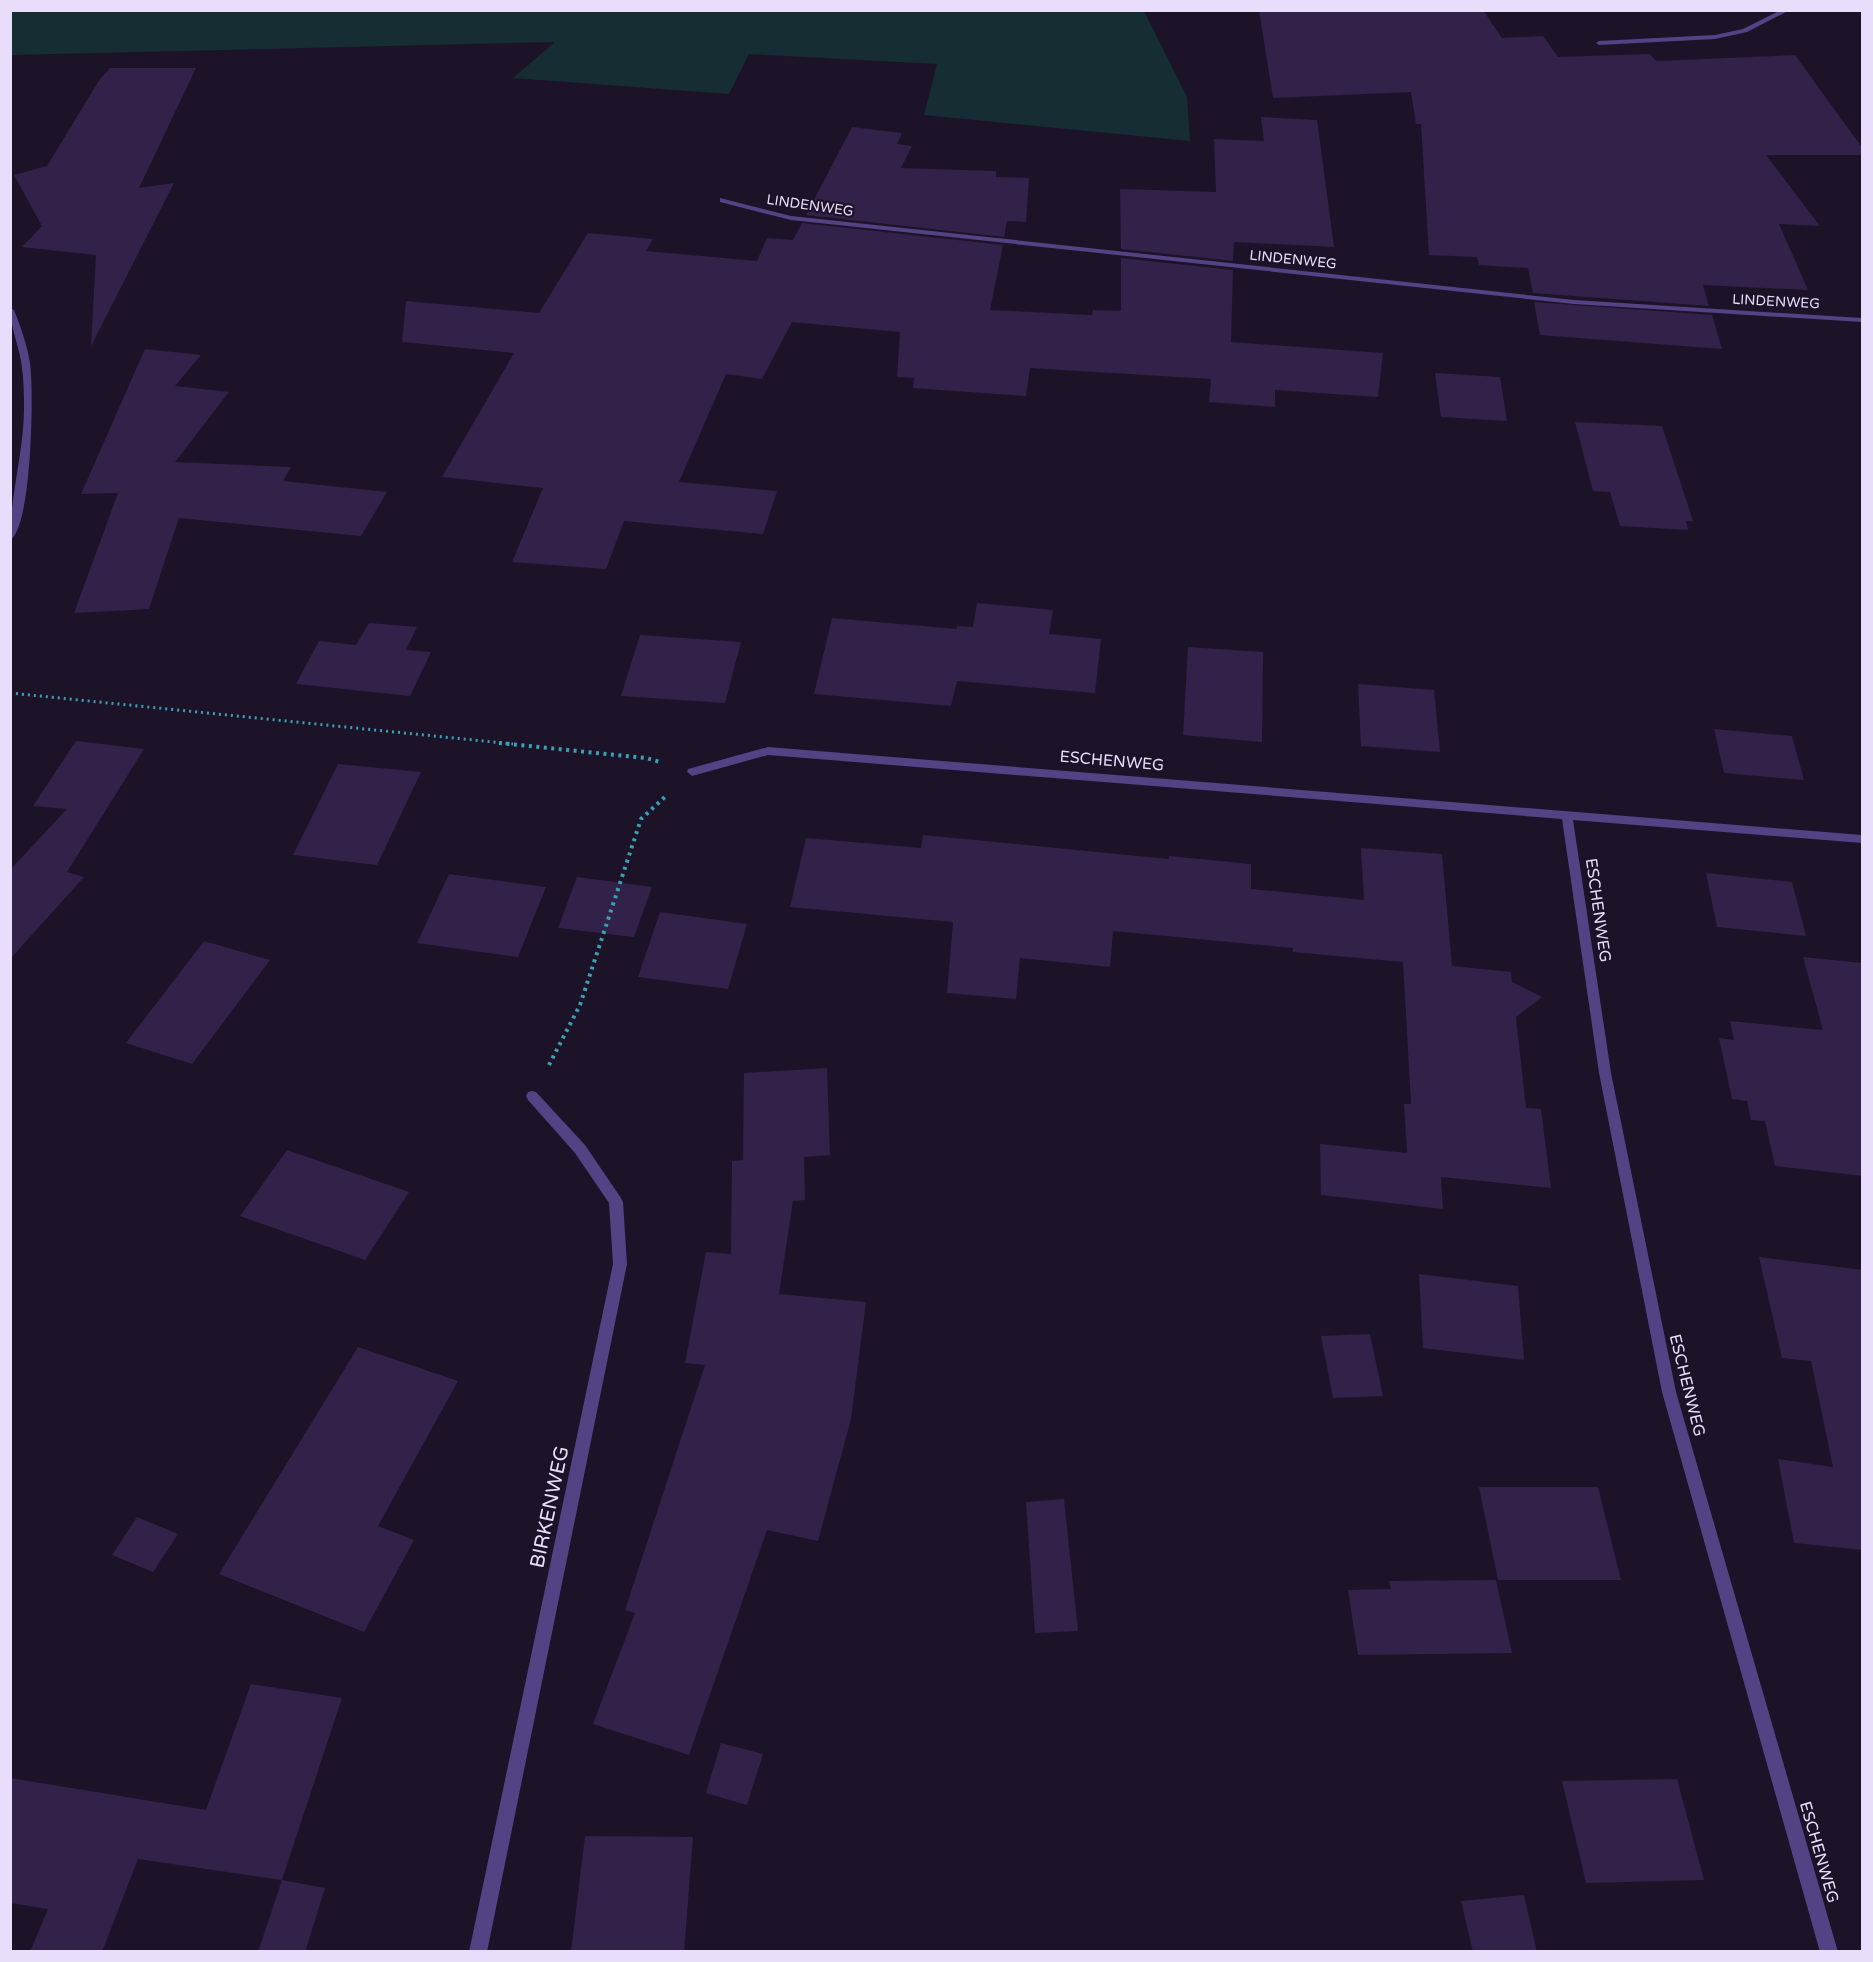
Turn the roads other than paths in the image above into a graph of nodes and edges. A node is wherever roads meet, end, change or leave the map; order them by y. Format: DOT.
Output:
graph roads {
  1 [pos="1787,10"];
  2 [pos="1599,43"];
  3 [pos="723,200"];
  4 [pos="10,310"];
  5 [pos="1863,320"];
  6 [pos="10,537"];
  7 [pos="692,772"];
  8 [pos="1567,815"];
  9 [pos="1863,839"];
  10 [pos="532,1096"];
  11 [pos="478,1952"];
  12 [pos="1829,1952"];
  1 -- 2 [label="street"];
  3 -- 5 [label="street, LINDENWEG"];
  4 -- 6 [label="street"];
  7 -- 8 [label="street, ESCHENWEG"];
  8 -- 9 [label="street, ESCHENWEG"];
  8 -- 12 [label="street, ESCHENWEG"];
  10 -- 11 [label="street, BIRKENWEG"];
}
